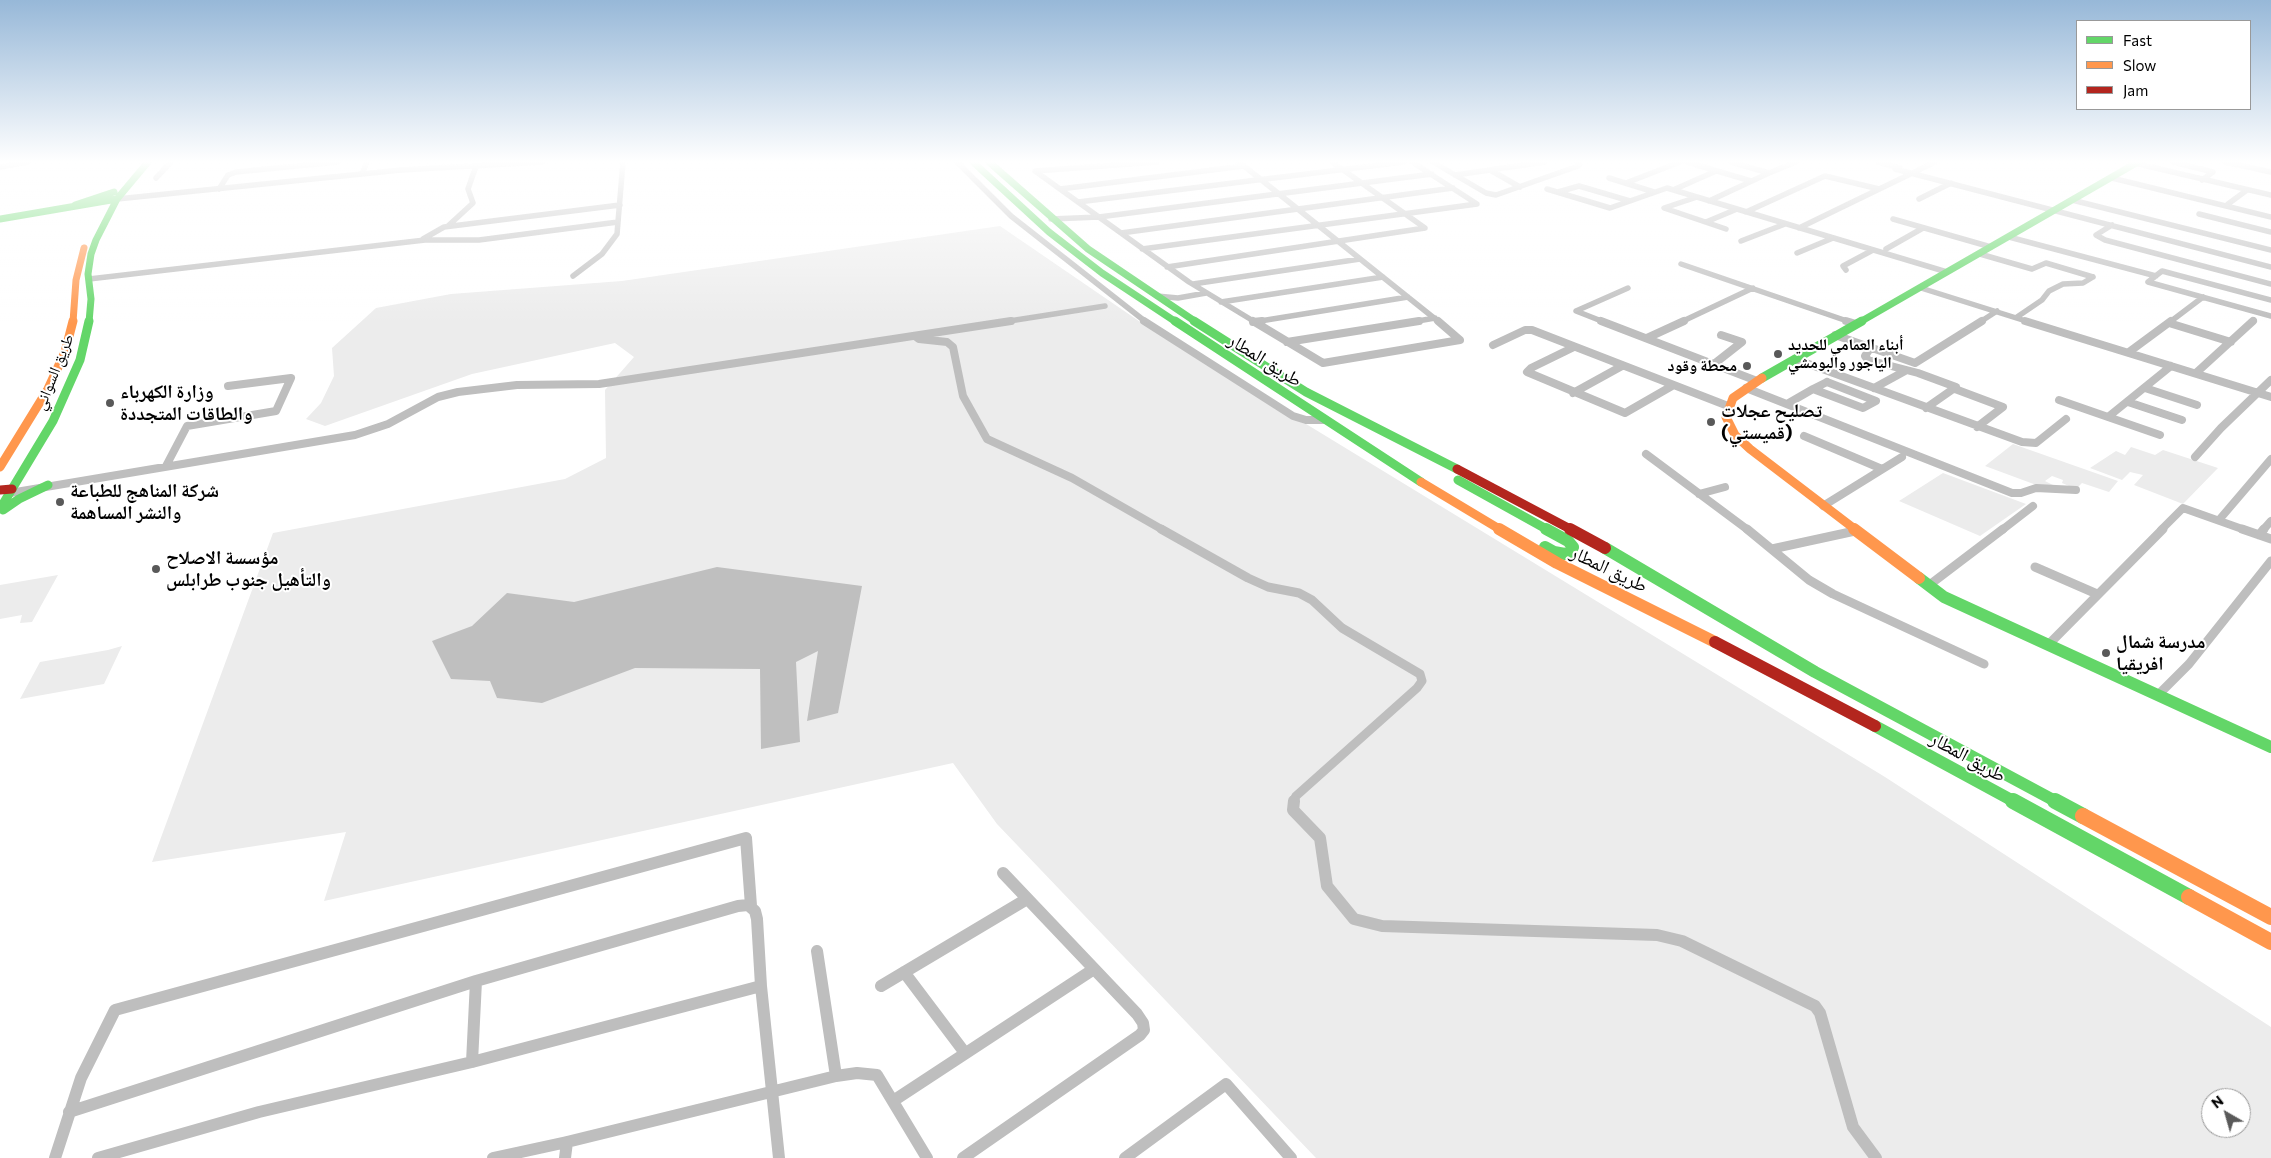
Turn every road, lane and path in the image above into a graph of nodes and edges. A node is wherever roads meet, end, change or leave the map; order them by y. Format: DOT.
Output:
graph roads {
  1 [pos="16,216"];
  2 [pos="102,216"];
  3 [pos="104,216"];
  4 [pos="459,216"];
  5 [pos="530,216"];
  6 [pos="619,216"];
  7 [pos="1011,216"];
  8 [pos="1031,216"];
  9 [pos="1049,216"];
  10 [pos="1106,216"];
  11 [pos="1245,216"];
  12 [pos="1306,216"];
  13 [pos="1390,216"];
  14 [pos="1409,216"];
  15 [pos="1688,216"];
  16 [pos="1720,216"];
  17 [pos="1759,216"];
  18 [pos="1824,216"];
  19 [pos="2044,216"];
  20 [pos="2077,216"];
  21 [pos="2139,216"];
  22 [pos="2207,216"];
  23 [pos="1099,217"];
  24 [pos="0,219"];
  25 [pos="1052,219"];
  26 [pos="1893,219"];
  27 [pos="2133,220"];
  28 [pos="618,222"];
  29 [pos="1706,222"];
  30 [pos="1785,224"];
  31 [pos="2126,224"];
  32 [pos="1318,225"];
  33 [pos="2112,225"];
  34 [pos="448,226"];
  35 [pos="1799,228"];
  36 [pos="1924,228"];
  37 [pos="2120,228"];
  38 [pos="1726,229"];
  39 [pos="2271,232"];
  40 [pos="1121,233"];
  41 [pos="2205,233"];
  42 [pos="2009,237"];
  43 [pos="1833,238"];
  44 [pos="421,240"];
  45 [pos="1338,241"];
  46 [pos="1741,241"];
  47 [pos="2188,245"];
  48 [pos="1991,247"];
  49 [pos="1142,249"];
  50 [pos="1886,249"];
  51 [pos="1873,250"];
  52 [pos="2271,250"];
  53 [pos="1797,253"];
  54 [pos="1980,254"];
  55 [pos="1360,259"];
  56 [pos="1681,264"];
  57 [pos="1166,267"];
  58 [pos="2271,267"];
  59 [pos="1846,270"];
  60 [pos="1947,272"];
  61 [pos="573,276"];
  62 [pos="2156,276"];
  63 [pos="1384,277"];
  64 [pos="89,279"];
  65 [pos="1193,284"];
  66 [pos="2271,284"];
  67 [pos="1628,288"];
  68 [pos="1753,288"];
  69 [pos="1921,288"];
  70 [pos="1204,292"];
  71 [pos="1157,296"];
  72 [pos="1194,296"];
  73 [pos="1408,297"];
  74 [pos="2203,297"];
  75 [pos="2258,297"];
  76 [pos="1214,298"];
  77 [pos="2271,300"];
  78 [pos="1221,302"];
  79 [pos="1105,306"];
  80 [pos="1176,308"];
  81 [pos="2244,308"];
  82 [pos="1997,311"];
  83 [pos="2271,316"];
  84 [pos="2017,317"];
  85 [pos="1435,318"];
  86 [pos="2254,320"];
  87 [pos="1253,322"];
  88 [pos="2169,323"];
  89 [pos="1856,324"];
  90 [pos="1721,335"];
  91 [pos="1835,335"];
  92 [pos="915,336"];
  93 [pos="1647,338"];
  94 [pos="1287,342"];
  95 [pos="2231,342"];
  96 [pos="1493,345"];
  97 [pos="1574,347"];
  98 [pos="1870,347"];
  99 [pos="2129,352"];
  100 [pos="1795,360"];
  101 [pos="1915,363"];
  102 [pos="1714,364"];
  103 [pos="1622,366"];
  104 [pos="2172,366"];
  105 [pos="1909,371"];
  106 [pos="2196,373"];
  107 [pos="1286,379"];
  108 [pos="2271,380"];
  109 [pos="1757,381"];
  110 [pos="228,386"];
  111 [pos="1672,386"];
  112 [pos="1746,388"];
  113 [pos="1874,388"];
  114 [pos="2145,388"];
  115 [pos="1813,389"];
  116 [pos="1955,389"];
  117 [pos="1851,390"];
  118 [pos="1573,393"];
  119 [pos="2259,393"];
  120 [pos="2271,396"];
  121 [pos="1294,399"];
  122 [pos="1838,399"];
  123 [pos="2059,400"];
  124 [pos="2128,402"];
  125 [pos="1787,404"];
  126 [pos="2197,405"];
  127 [pos="1728,406"];
  128 [pos="1926,408"];
  129 [pos="2108,417"];
  130 [pos="2066,419"];
  131 [pos="1324,420"];
  132 [pos="2182,420"];
  133 [pos="1977,427"];
  134 [pos="2160,435"];
  135 [pos="1804,436"];
  136 [pos="1646,454"];
  137 [pos="1902,457"];
  138 [pos="2195,457"];
  139 [pos="2271,459"];
  140 [pos="166,466"];
  141 [pos="0,467"];
  142 [pos="25,468"];
  143 [pos="1882,469"];
  144 [pos="44,486"];
  145 [pos="1725,486"];
  146 [pos="2076,490"];
  147 [pos="6,492"];
  148 [pos="1699,494"];
  149 [pos="1822,506"];
  150 [pos="2033,506"];
  151 [pos="0,510"];
  152 [pos="2219,520"];
  153 [pos="2271,521"];
  154 [pos="1855,530"];
  155 [pos="2259,535"];
  156 [pos="2271,539"];
  157 [pos="1772,548"];
  158 [pos="2271,561"];
  159 [pos="2035,567"];
  160 [pos="1928,586"];
  161 [pos="2097,594"];
  162 [pos="2049,644"];
  163 [pos="1984,664"];
  164 [pos="2158,695"];
  165 [pos="2271,747"];
  166 [pos="1003,874"];
  167 [pos="1027,899"];
  168 [pos="751,906"];
  169 [pos="2271,917"];
  170 [pos="2271,942"];
  171 [pos="817,951"];
  172 [pos="1094,969"];
  173 [pos="904,972"];
  174 [pos="476,981"];
  175 [pos="761,986"];
  176 [pos="881,986"];
  177 [pos="965,1052"];
  178 [pos="472,1062"];
  179 [pos="836,1076"];
  180 [pos="772,1092"];
  181 [pos="893,1101"];
  182 [pos="69,1112"];
  183 [pos="566,1142"];
  184 [pos="55,1158"];
  185 [pos="98,1158"];
  186 [pos="493,1158"];
  187 [pos="565,1158"];
  188 [pos="779,1158"];
  189 [pos="927,1158"];
  190 [pos="963,1158"];
  191 [pos="1125,1158"];
  192 [pos="1290,1158"];
  193 [pos="1876,1158"];
  1 -- 24 [label="main road"];
  2 -- 141 [label="main road, طريق السواني"];
  3 -- 64 [label="main road, طريق السواني"];
  4 -- 34 [label="street"];
  5 -- 34 [label="street"];
  6 -- 28 [label="street"];
  7 -- 131 [label="street"];
  8 -- 121 [label="main road, طريق المطار"];
  9 -- 25 [label="main road, طريق المطار"];
  10 -- 23 [label="street"];
  11 -- 40 [label="street"];
  12 -- 32 [label="street"];
  13 -- 32 [label="street"];
  14 -- 45 [label="street"];
  15 -- 29 [label="street"];
  16 -- 29 [label="street"];
  17 -- 30 [label="street"];
  18 -- 35 [label="street"];
  19 -- 42 [label="main road"];
  20 -- 33 [label="street"];
  21 -- 27 [label="street"];
  21 -- 41 [label="street"];
  22 -- 39 [label="street"];
  23 -- 25 [label="street"];
  23 -- 40 [label="street"];
  25 -- 71 [label="main road, طريق المطار"];
  26 -- 36 [label="street"];
  28 -- 44 [label="street"];
  28 -- 61 [label="street"];
  29 -- 38 [label="street"];
  30 -- 35 [label="street"];
  30 -- 46 [label="street"];
  31 -- 37 [label="street"];
  32 -- 45 [label="street"];
  32 -- 49 [label="street"];
  33 -- 37 [label="street"];
  33 -- 66 [label="street"];
  34 -- 44 [label="street"];
  35 -- 43 [label="street"];
  36 -- 48 [label="street"];
  36 -- 50 [label="street"];
  37 -- 47 [label="street"];
  40 -- 49 [label="street"];
  41 -- 47 [label="street"];
  41 -- 52 [label="street"];
  42 -- 48 [label="main road"];
  42 -- 62 [label="street"];
  43 -- 51 [label="street"];
  43 -- 53 [label="street"];
  44 -- 64 [label="street"];
  45 -- 55 [label="street"];
  45 -- 57 [label="street"];
  47 -- 58 [label="street"];
  48 -- 54 [label="main road"];
  49 -- 57 [label="street"];
  51 -- 59 [label="street"];
  51 -- 60 [label="street"];
  54 -- 60 [label="main road"];
  54 -- 84 [label="street"];
  55 -- 63 [label="street"];
  55 -- 65 [label="street"];
  56 -- 68 [label="street"];
  57 -- 65 [label="street"];
  60 -- 69 [label="main road"];
  62 -- 74 [label="street"];
  62 -- 75 [label="street"];
  63 -- 73 [label="street"];
  63 -- 78 [label="street"];
  64 -- 142 [label="main road, طريق السواني"];
  65 -- 70 [label="street"];
  67 -- 93 [label="street"];
  68 -- 89 [label="street"];
  68 -- 93 [label="street"];
  69 -- 82 [label="street"];
  69 -- 89 [label="main road"];
  70 -- 72 [label="street"];
  70 -- 76 [label="street"];
  71 -- 72 [label="street"];
  71 -- 80 [label="main road, طريق المطار"];
  72 -- 76 [label="street"];
  72 -- 80 [label="street"];
  73 -- 85 [label="street"];
  73 -- 87 [label="street"];
  74 -- 81 [label="street"];
  74 -- 88 [label="street"];
  75 -- 77 [label="street"];
  75 -- 81 [label="street"];
  76 -- 78 [label="street"];
  78 -- 87 [label="street"];
  79 -- 92 [label="street"];
  80 -- 107 [label="main road, طريق المطار"];
  81 -- 83 [label="street"];
  82 -- 84 [label="street"];
  82 -- 101 [label="street"];
  84 -- 99 [label="street"];
  85 -- 94 [label="street"];
  85 -- 94 [label="street"];
  86 -- 95 [label="street"];
  87 -- 94 [label="street"];
  88 -- 95 [label="street"];
  88 -- 99 [label="street"];
  89 -- 91 [label="main road"];
  90 -- 102 [label="street"];
  91 -- 98 [label="street"];
  91 -- 100 [label="main road"];
  92 -- 140 [label="street"];
  92 -- 193 [label="street"];
  93 -- 102 [label="street"];
  95 -- 106 [label="street"];
  96 -- 97 [label="street"];
  97 -- 103 [label="street"];
  97 -- 118 [label="street"];
  98 -- 101 [label="street"];
  98 -- 105 [label="street"];
  99 -- 104 [label="street"];
  100 -- 109 [label="main road"];
  100 -- 113 [label="street"];
  101 -- 105 [label="street"];
  102 -- 109 [label="street"];
  103 -- 111 [label="street"];
  103 -- 118 [label="street"];
  104 -- 106 [label="street"];
  104 -- 114 [label="street"];
  105 -- 113 [label="street"];
  105 -- 116 [label="street"];
  106 -- 119 [label="street"];
  107 -- 121 [label="main road"];
  107 -- 169 [label="main road, طريق المطار"];
  108 -- 119 [label="street"];
  109 -- 112 [label="main road"];
  110 -- 140 [label="street"];
  111 -- 118 [label="street"];
  111 -- 127 [label="street"];
  112 -- 125 [label="street"];
  112 -- 127 [label="main road"];
  113 -- 128 [label="street"];
  114 -- 124 [label="street"];
  114 -- 126 [label="street"];
  115 -- 117 [label="street"];
  115 -- 122 [label="street"];
  115 -- 125 [label="street"];
  116 -- 128 [label="street"];
  116 -- 133 [label="street"];
  117 -- 122 [label="street"];
  117 -- 122 [label="street"];
  119 -- 120 [label="street"];
  119 -- 138 [label="street"];
  121 -- 131 [label="main road, طريق المطار"];
  123 -- 129 [label="street"];
  124 -- 129 [label="street"];
  124 -- 132 [label="street"];
  125 -- 146 [label="street"];
  127 -- 149 [label="main road"];
  128 -- 133 [label="street"];
  129 -- 134 [label="street"];
  130 -- 133 [label="street"];
  131 -- 170 [label="main road, طريق المطار"];
  135 -- 143 [label="street"];
  136 -- 148 [label="street"];
  137 -- 143 [label="street"];
  139 -- 152 [label="street"];
  140 -- 144 [label="street"];
  142 -- 144 [label="main road"];
  142 -- 147 [label="main road, طريق السواني"];
  143 -- 149 [label="street"];
  144 -- 147 [label="street"];
  144 -- 151 [label="main road"];
  145 -- 148 [label="street"];
  147 -- 151 [label="main road, طريق السواني"];
  148 -- 157 [label="street"];
  149 -- 154 [label="main road"];
  150 -- 160 [label="street"];
  152 -- 155 [label="street"];
  152 -- 161 [label="street"];
  153 -- 155 [label="street"];
  154 -- 157 [label="street"];
  154 -- 160 [label="main road"];
  155 -- 156 [label="street"];
  157 -- 163 [label="street"];
  158 -- 164 [label="street"];
  159 -- 161 [label="street"];
  160 -- 162 [label="main road"];
  161 -- 162 [label="street"];
  162 -- 164 [label="main road"];
  164 -- 165 [label="main road"];
  166 -- 167 [label="street"];
  167 -- 172 [label="street"];
  167 -- 173 [label="street"];
  168 -- 174 [label="street"];
  168 -- 175 [label="street"];
  168 -- 182 [label="street"];
  171 -- 179 [label="street"];
  172 -- 177 [label="street"];
  172 -- 190 [label="street"];
  173 -- 176 [label="street"];
  173 -- 177 [label="street"];
  174 -- 178 [label="street"];
  174 -- 182 [label="street"];
  175 -- 178 [label="street"];
  175 -- 180 [label="street"];
  177 -- 181 [label="street"];
  178 -- 185 [label="street"];
  179 -- 180 [label="street"];
  179 -- 181 [label="street"];
  180 -- 183 [label="street"];
  180 -- 188 [label="street"];
  181 -- 189 [label="street"];
  182 -- 184 [label="street"];
  183 -- 186 [label="street"];
  183 -- 187 [label="street"];
  191 -- 192 [label="street"];
}
